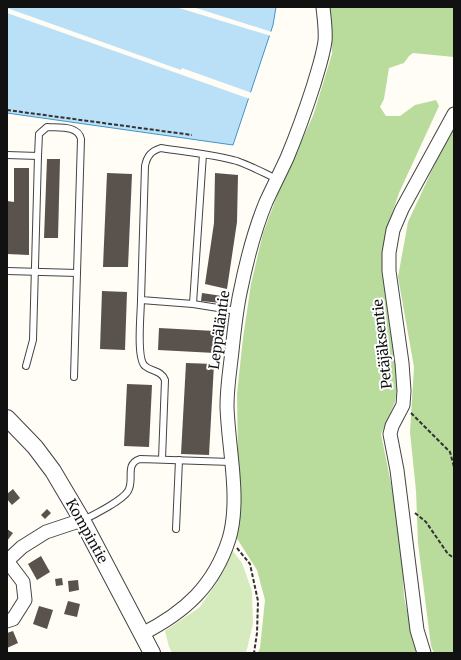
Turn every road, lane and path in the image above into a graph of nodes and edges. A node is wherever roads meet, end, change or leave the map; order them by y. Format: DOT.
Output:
graph roads {
  1 [pos="323,7"];
  2 [pos="7,110"];
  3 [pos="454,114"];
  4 [pos="192,135"];
  5 [pos="203,154"];
  6 [pos="7,155"];
  7 [pos="38,156"];
  8 [pos="277,179"];
  9 [pos="7,271"];
  10 [pos="35,272"];
  11 [pos="77,273"];
  12 [pos="141,300"];
  13 [pos="193,304"];
  14 [pos="237,311"];
  15 [pos="26,366"];
  16 [pos="74,377"];
  17 [pos="403,405"];
  18 [pos="7,418"];
  19 [pos="162,459"];
  20 [pos="179,460"];
  21 [pos="231,462"];
  22 [pos="454,467"];
  23 [pos="401,503"];
  24 [pos="82,520"];
  25 [pos="176,529"];
  26 [pos="229,538"];
  27 [pos="454,558"];
  28 [pos="7,561"];
  29 [pos="7,621"];
  30 [pos="142,634"];
  31 [pos="152,653"];
  32 [pos="254,653"];
  33 [pos="424,653"];
  1 -- 8 [label="street, Leppäläntie"];
  2 -- 4 [label="path"];
  3 -- 17 [label="street, Petäjäksentie"];
  5 -- 8 [label="lane"];
  5 -- 12 [label="lane"];
  5 -- 13 [label="lane"];
  6 -- 7 [label="lane"];
  7 -- 10 [label="lane"];
  7 -- 11 [label="lane"];
  8 -- 14 [label="street, Leppäläntie"];
  9 -- 10 [label="lane"];
  10 -- 11 [label="lane"];
  10 -- 15 [label="lane"];
  11 -- 16 [label="lane"];
  12 -- 13 [label="lane"];
  12 -- 19 [label="lane"];
  13 -- 14 [label="lane"];
  14 -- 21 [label="street, Leppäläntie"];
  17 -- 22 [label="path"];
  17 -- 23 [label="street, Petäjäksentie"];
  18 -- 24 [label="street, Kompintie"];
  19 -- 20 [label="lane"];
  19 -- 24 [label="lane"];
  20 -- 21 [label="lane"];
  20 -- 25 [label="lane"];
  21 -- 26 [label="street, Leppäläntie"];
  23 -- 27 [label="path"];
  23 -- 33 [label="street, Petäjäksentie"];
  24 -- 28 [label="street"];
  24 -- 30 [label="street, Kompintie"];
  26 -- 30 [label="street, Leppäläntie"];
  26 -- 32 [label="path"];
  28 -- 29 [label="street"];
  30 -- 31 [label="street, Kompintie"];
}
